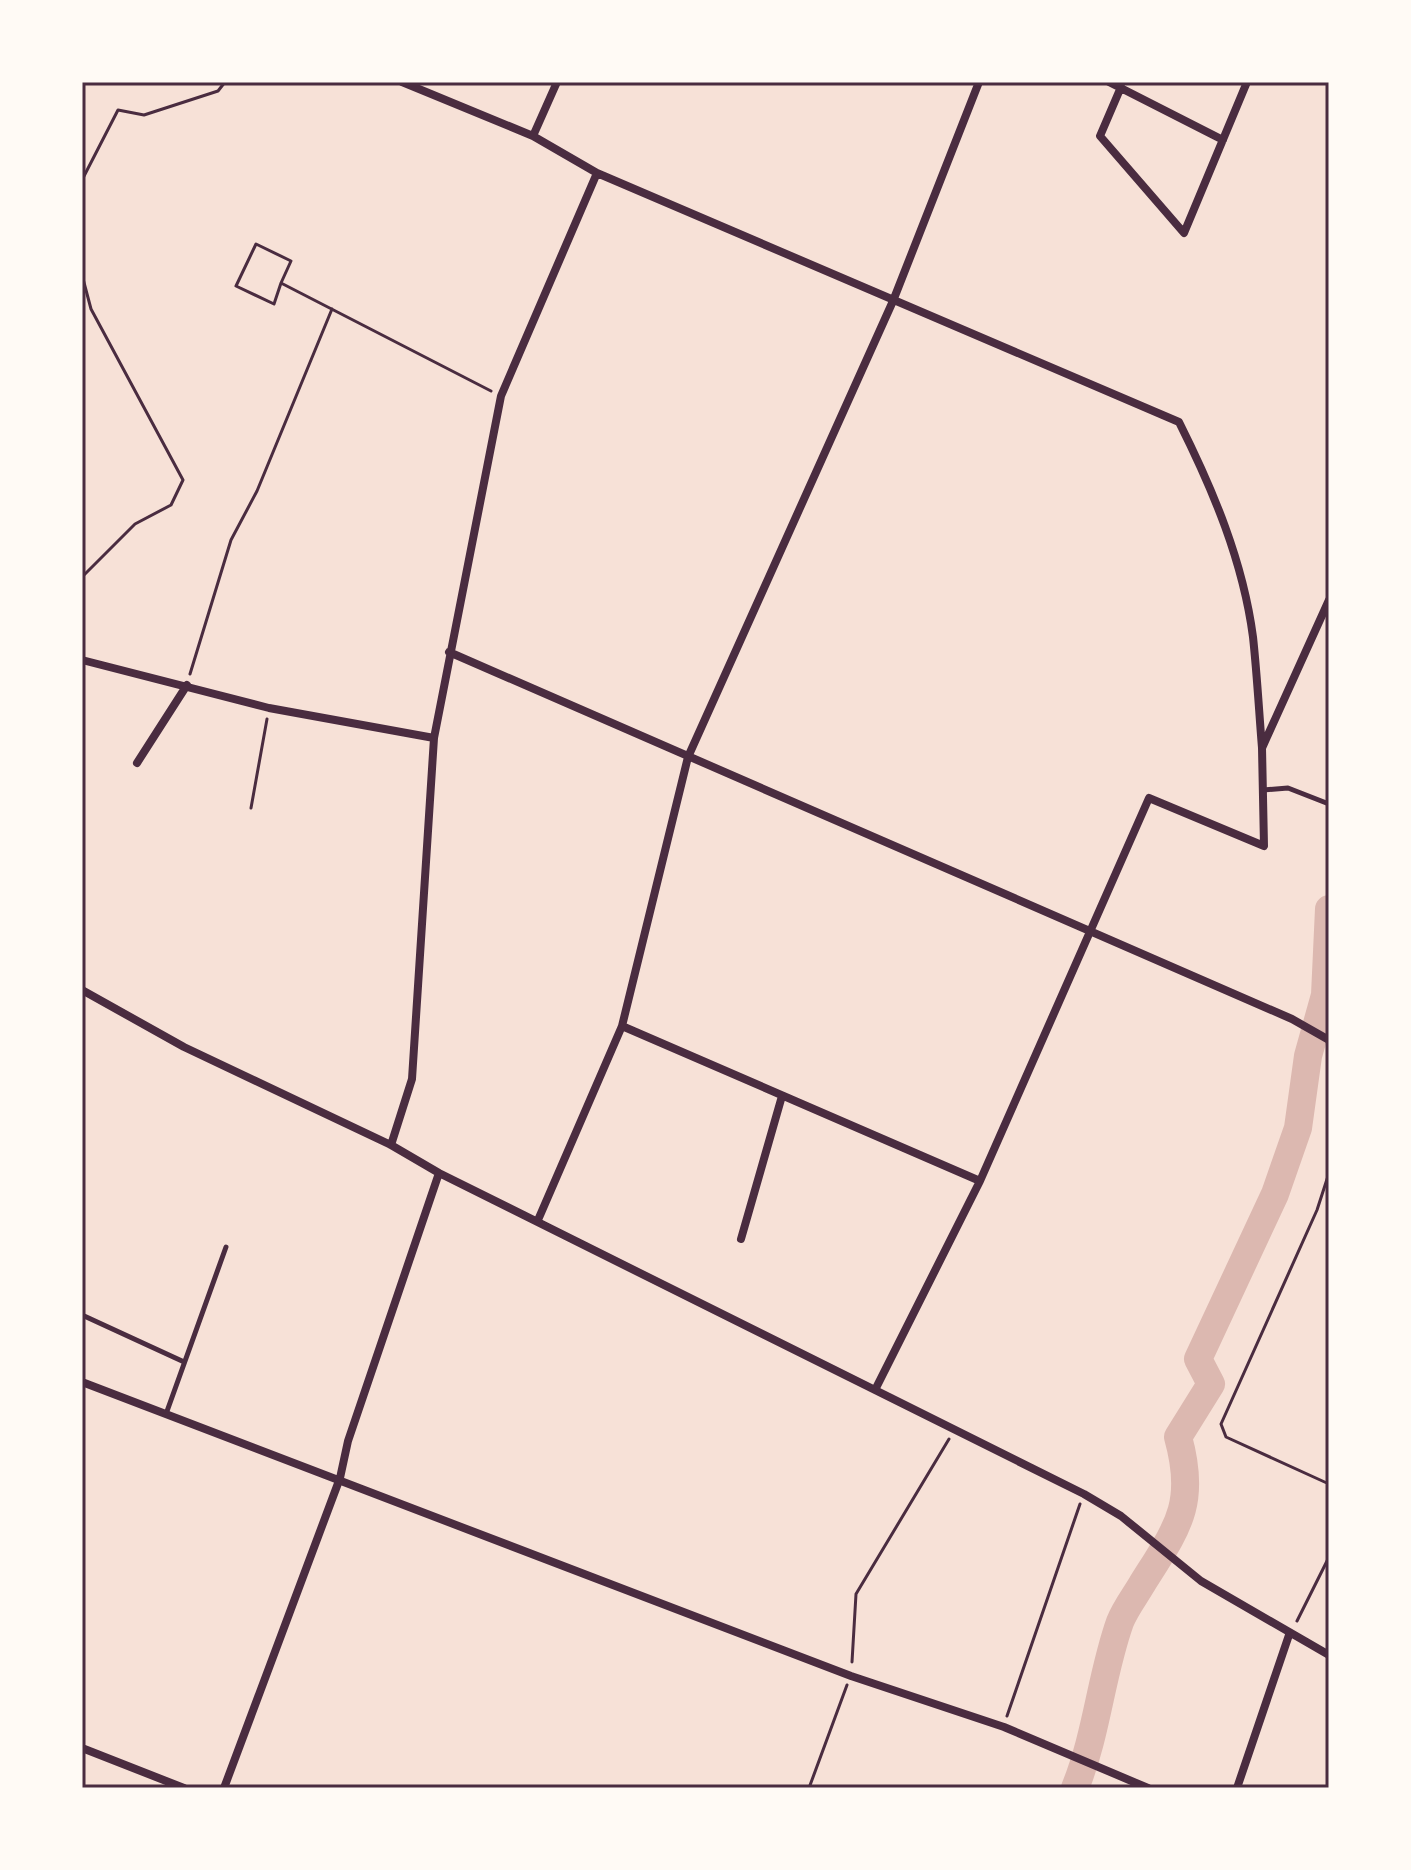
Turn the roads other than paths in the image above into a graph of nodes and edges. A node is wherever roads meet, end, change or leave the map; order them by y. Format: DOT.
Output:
graph roads {
  1 [pos="402,82"];
  2 [pos="557,82"];
  3 [pos="979,82"];
  4 [pos="1109,82"];
  5 [pos="1247,82"];
  6 [pos="1121,87"];
  7 [pos="533,136"];
  8 [pos="1223,140"];
  9 [pos="597,173"];
  10 [pos="893,301"];
  11 [pos="1329,600"];
  12 [pos="449,652"];
  13 [pos="82,660"];
  14 [pos="187,685"];
  15 [pos="434,738"];
  16 [pos="1262,748"];
  17 [pos="688,757"];
  18 [pos="137,763"];
  19 [pos="1263,790"];
  20 [pos="1329,804"];
  21 [pos="1090,931"];
  22 [pos="82,990"];
  23 [pos="622,1026"];
  24 [pos="1329,1040"];
  25 [pos="782,1096"];
  26 [pos="391,1145"];
  27 [pos="439,1173"];
  28 [pos="980,1181"];
  29 [pos="538,1220"];
  30 [pos="741,1239"];
  31 [pos="226,1247"];
  32 [pos="82,1315"];
  33 [pos="182,1361"];
  34 [pos="82,1382"];
  35 [pos="875,1390"];
  36 [pos="166,1414"];
  37 [pos="340,1478"];
  38 [pos="1289,1635"];
  39 [pos="1329,1655"];
  40 [pos="82,1748"];
  41 [pos="184,1788"];
  42 [pos="224,1788"];
  43 [pos="1148,1788"];
  44 [pos="1237,1788"];
  1 -- 7 [label="street"];
  2 -- 7 [label="street"];
  3 -- 10 [label="street"];
  4 -- 6 [label="street"];
  5 -- 8 [label="street"];
  6 -- 8 [label="street"];
  6 -- 8 [label="street"];
  7 -- 9 [label="street"];
  9 -- 10 [label="street"];
  9 -- 12 [label="street"];
  10 -- 16 [label="street"];
  10 -- 17 [label="street"];
  11 -- 16 [label="street"];
  12 -- 15 [label="street"];
  12 -- 17 [label="street"];
  13 -- 14 [label="street"];
  14 -- 15 [label="street"];
  14 -- 18 [label="street"];
  15 -- 26 [label="street"];
  16 -- 19 [label="street"];
  17 -- 21 [label="street"];
  17 -- 23 [label="street"];
  19 -- 20 [label="lane"];
  19 -- 21 [label="street"];
  21 -- 24 [label="street"];
  21 -- 28 [label="street"];
  22 -- 26 [label="street"];
  23 -- 25 [label="street"];
  23 -- 29 [label="street"];
  25 -- 28 [label="street"];
  25 -- 30 [label="street"];
  26 -- 27 [label="street"];
  27 -- 29 [label="street"];
  27 -- 37 [label="street"];
  28 -- 35 [label="street"];
  29 -- 35 [label="street"];
  31 -- 33 [label="lane"];
  32 -- 33 [label="lane"];
  33 -- 36 [label="lane"];
  34 -- 36 [label="street"];
  35 -- 38 [label="street"];
  36 -- 37 [label="street"];
  37 -- 42 [label="street"];
  37 -- 43 [label="street"];
  38 -- 39 [label="street"];
  38 -- 44 [label="street"];
  40 -- 41 [label="street"];
}
